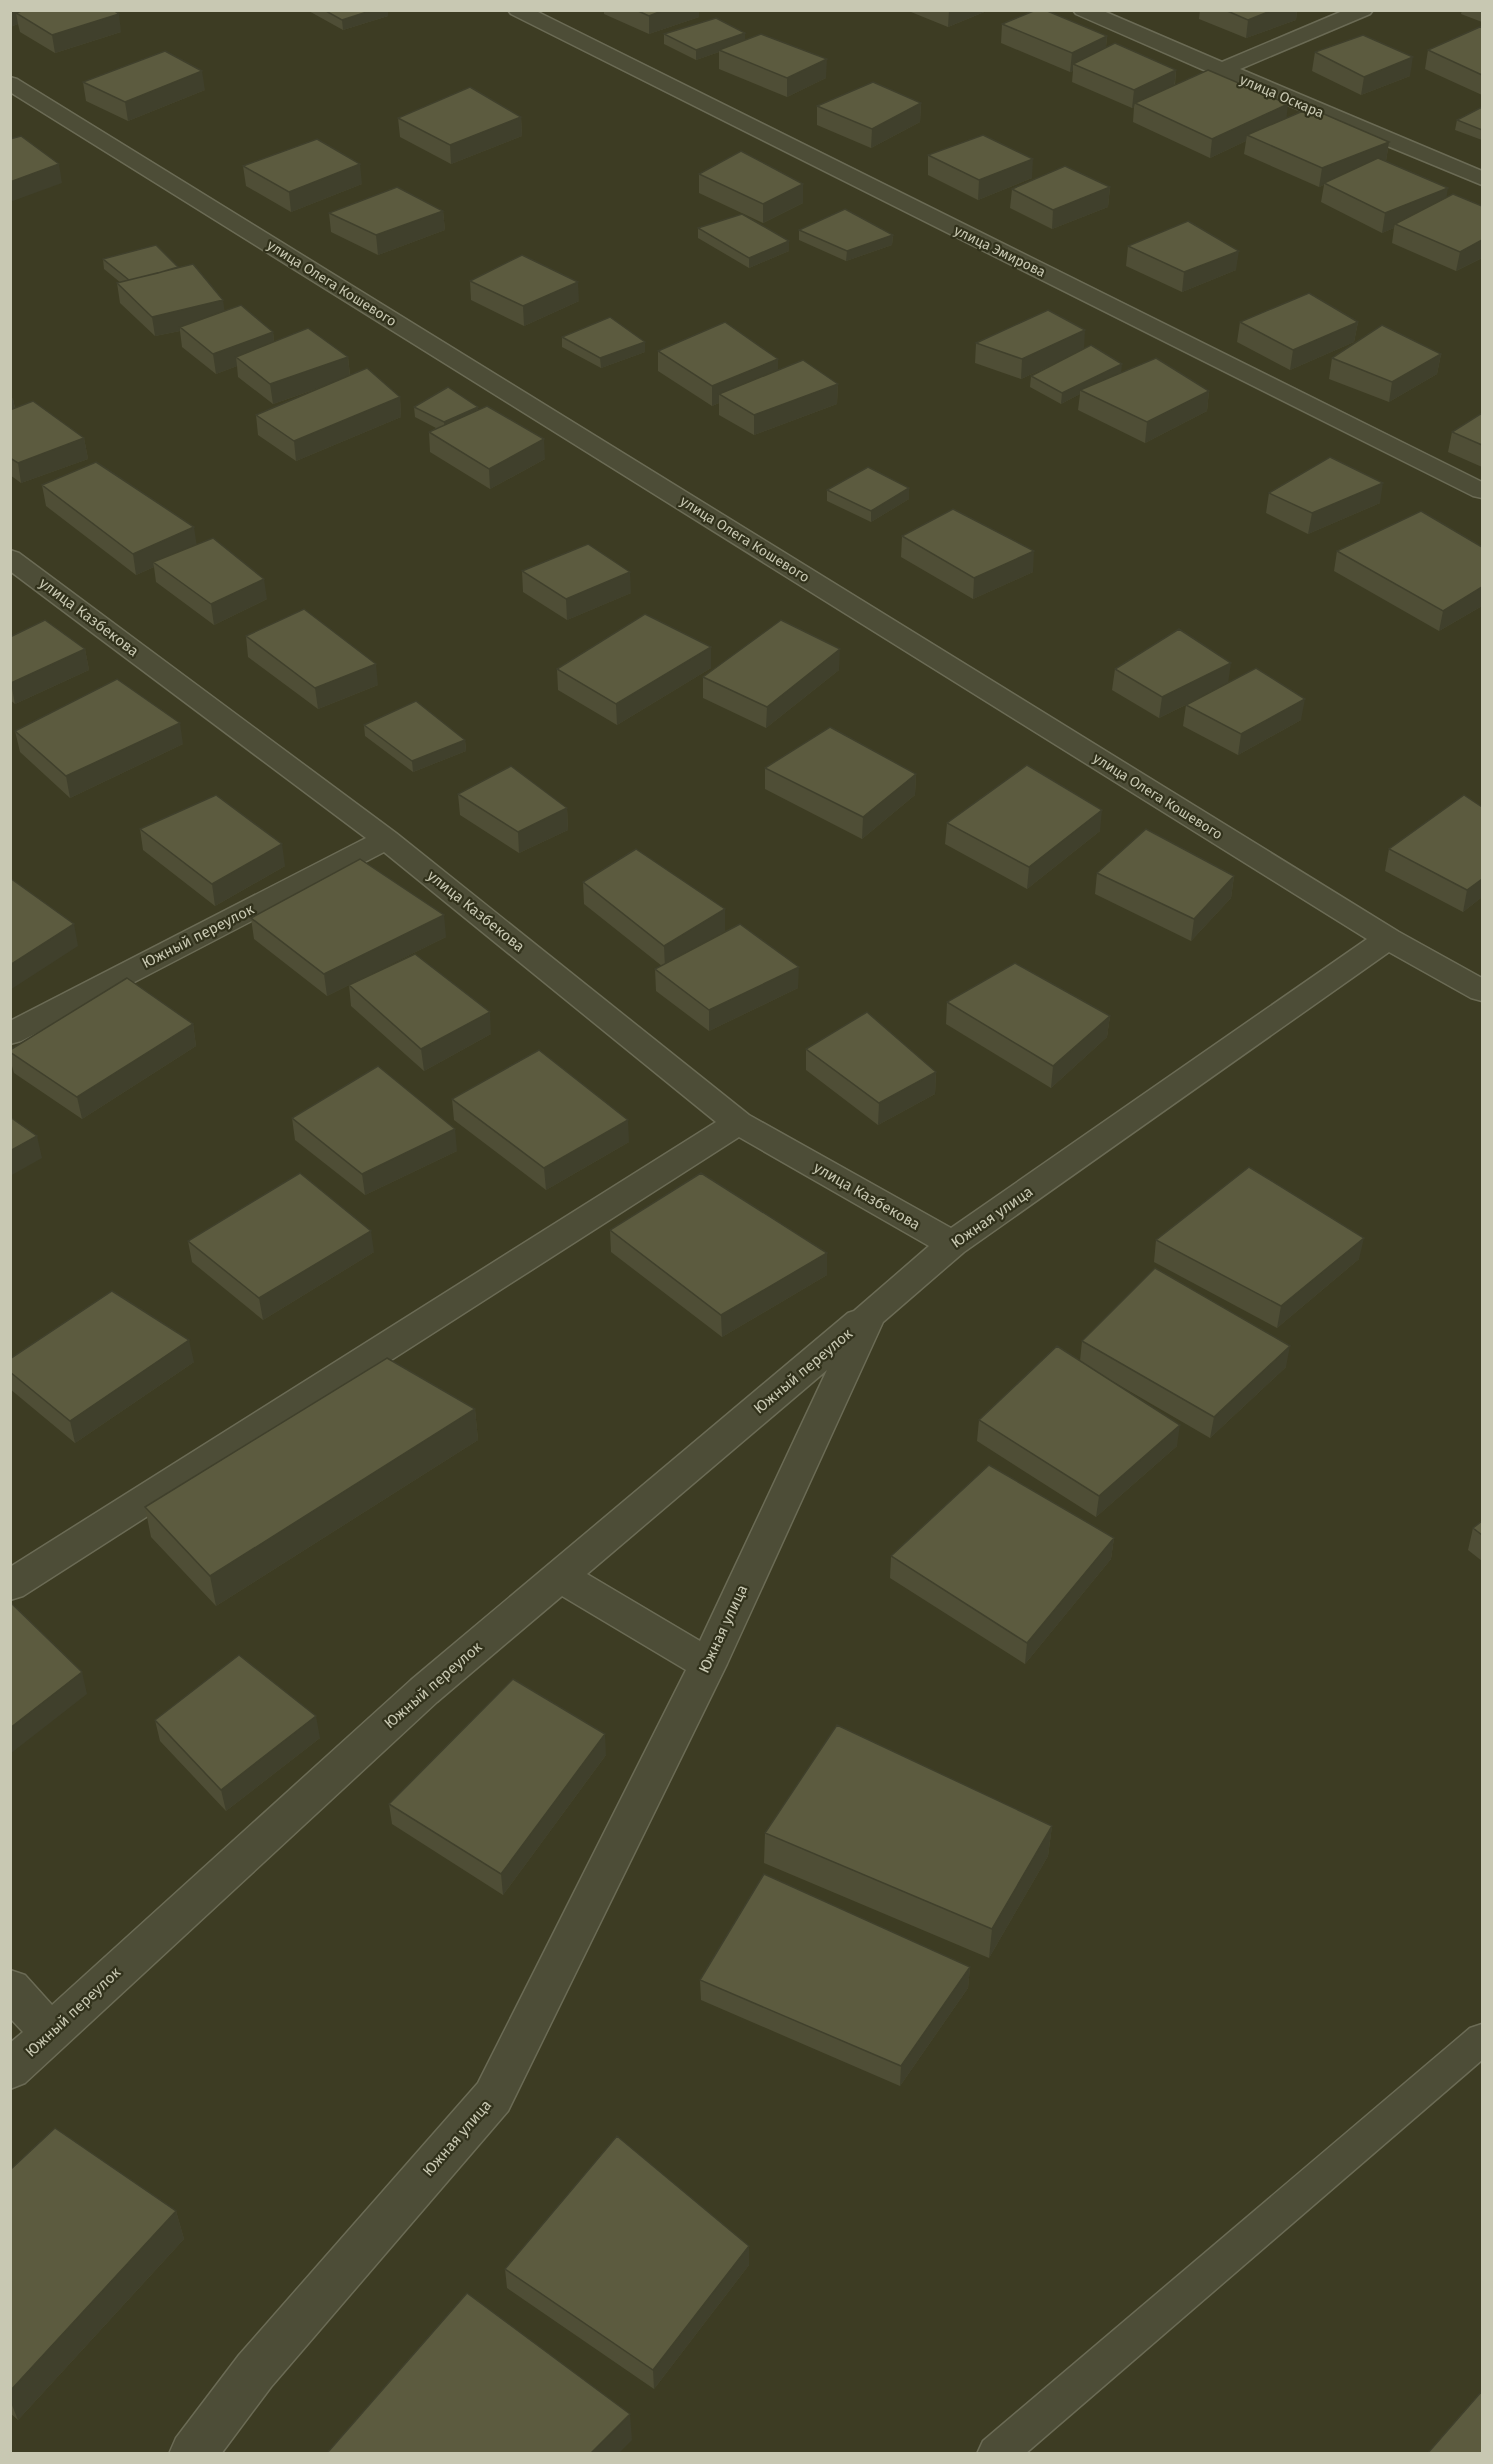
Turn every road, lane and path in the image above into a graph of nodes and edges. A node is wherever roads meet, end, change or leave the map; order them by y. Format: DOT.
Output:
graph roads {
  1 [pos="518,10"];
  2 [pos="1083,10"];
  3 [pos="1363,10"];
  4 [pos="1220,70"];
  5 [pos="10,83"];
  6 [pos="1482,179"];
  7 [pos="1482,491"];
  8 [pos="10,558"];
  9 [pos="386,839"];
  10 [pos="1388,939"];
  11 [pos="1482,991"];
  12 [pos="10,1034"];
  13 [pos="738,1123"];
  14 [pos="952,1244"];
  15 [pos="868,1315"];
  16 [pos="561,1577"];
  17 [pos="10,1586"];
  18 [pos="708,1664"];
  19 [pos="10,1988"];
  20 [pos="50,2033"];
  21 [pos="1482,2039"];
  22 [pos="10,2070"];
  23 [pos="192,2454"];
  24 [pos="996,2454"];
  1 -- 7 [label="street, улица Эмирова"];
  2 -- 4 [label="street, улица Оскара"];
  3 -- 4 [label="street"];
  4 -- 6 [label="street, улица Оскара"];
  5 -- 10 [label="street, улица Олега Кошевого"];
  8 -- 9 [label="street, улица Казбекова"];
  9 -- 12 [label="street, Южный переулок"];
  9 -- 13 [label="street, улица Казбекова"];
  10 -- 11 [label="street, улица Олега Кошевого"];
  10 -- 14 [label="street, Южная улица"];
  13 -- 14 [label="street, улица Казбекова"];
  13 -- 17 [label="street"];
  14 -- 15 [label="street, Южная улица"];
  15 -- 16 [label="street, Южный переулок"];
  15 -- 18 [label="street, Южная улица"];
  16 -- 18 [label="street"];
  16 -- 20 [label="street, Южный переулок"];
  18 -- 23 [label="street, Южная улица"];
  19 -- 20 [label="street"];
  20 -- 22 [label="street, Южный переулок"];
  21 -- 24 [label="lane"];
}
